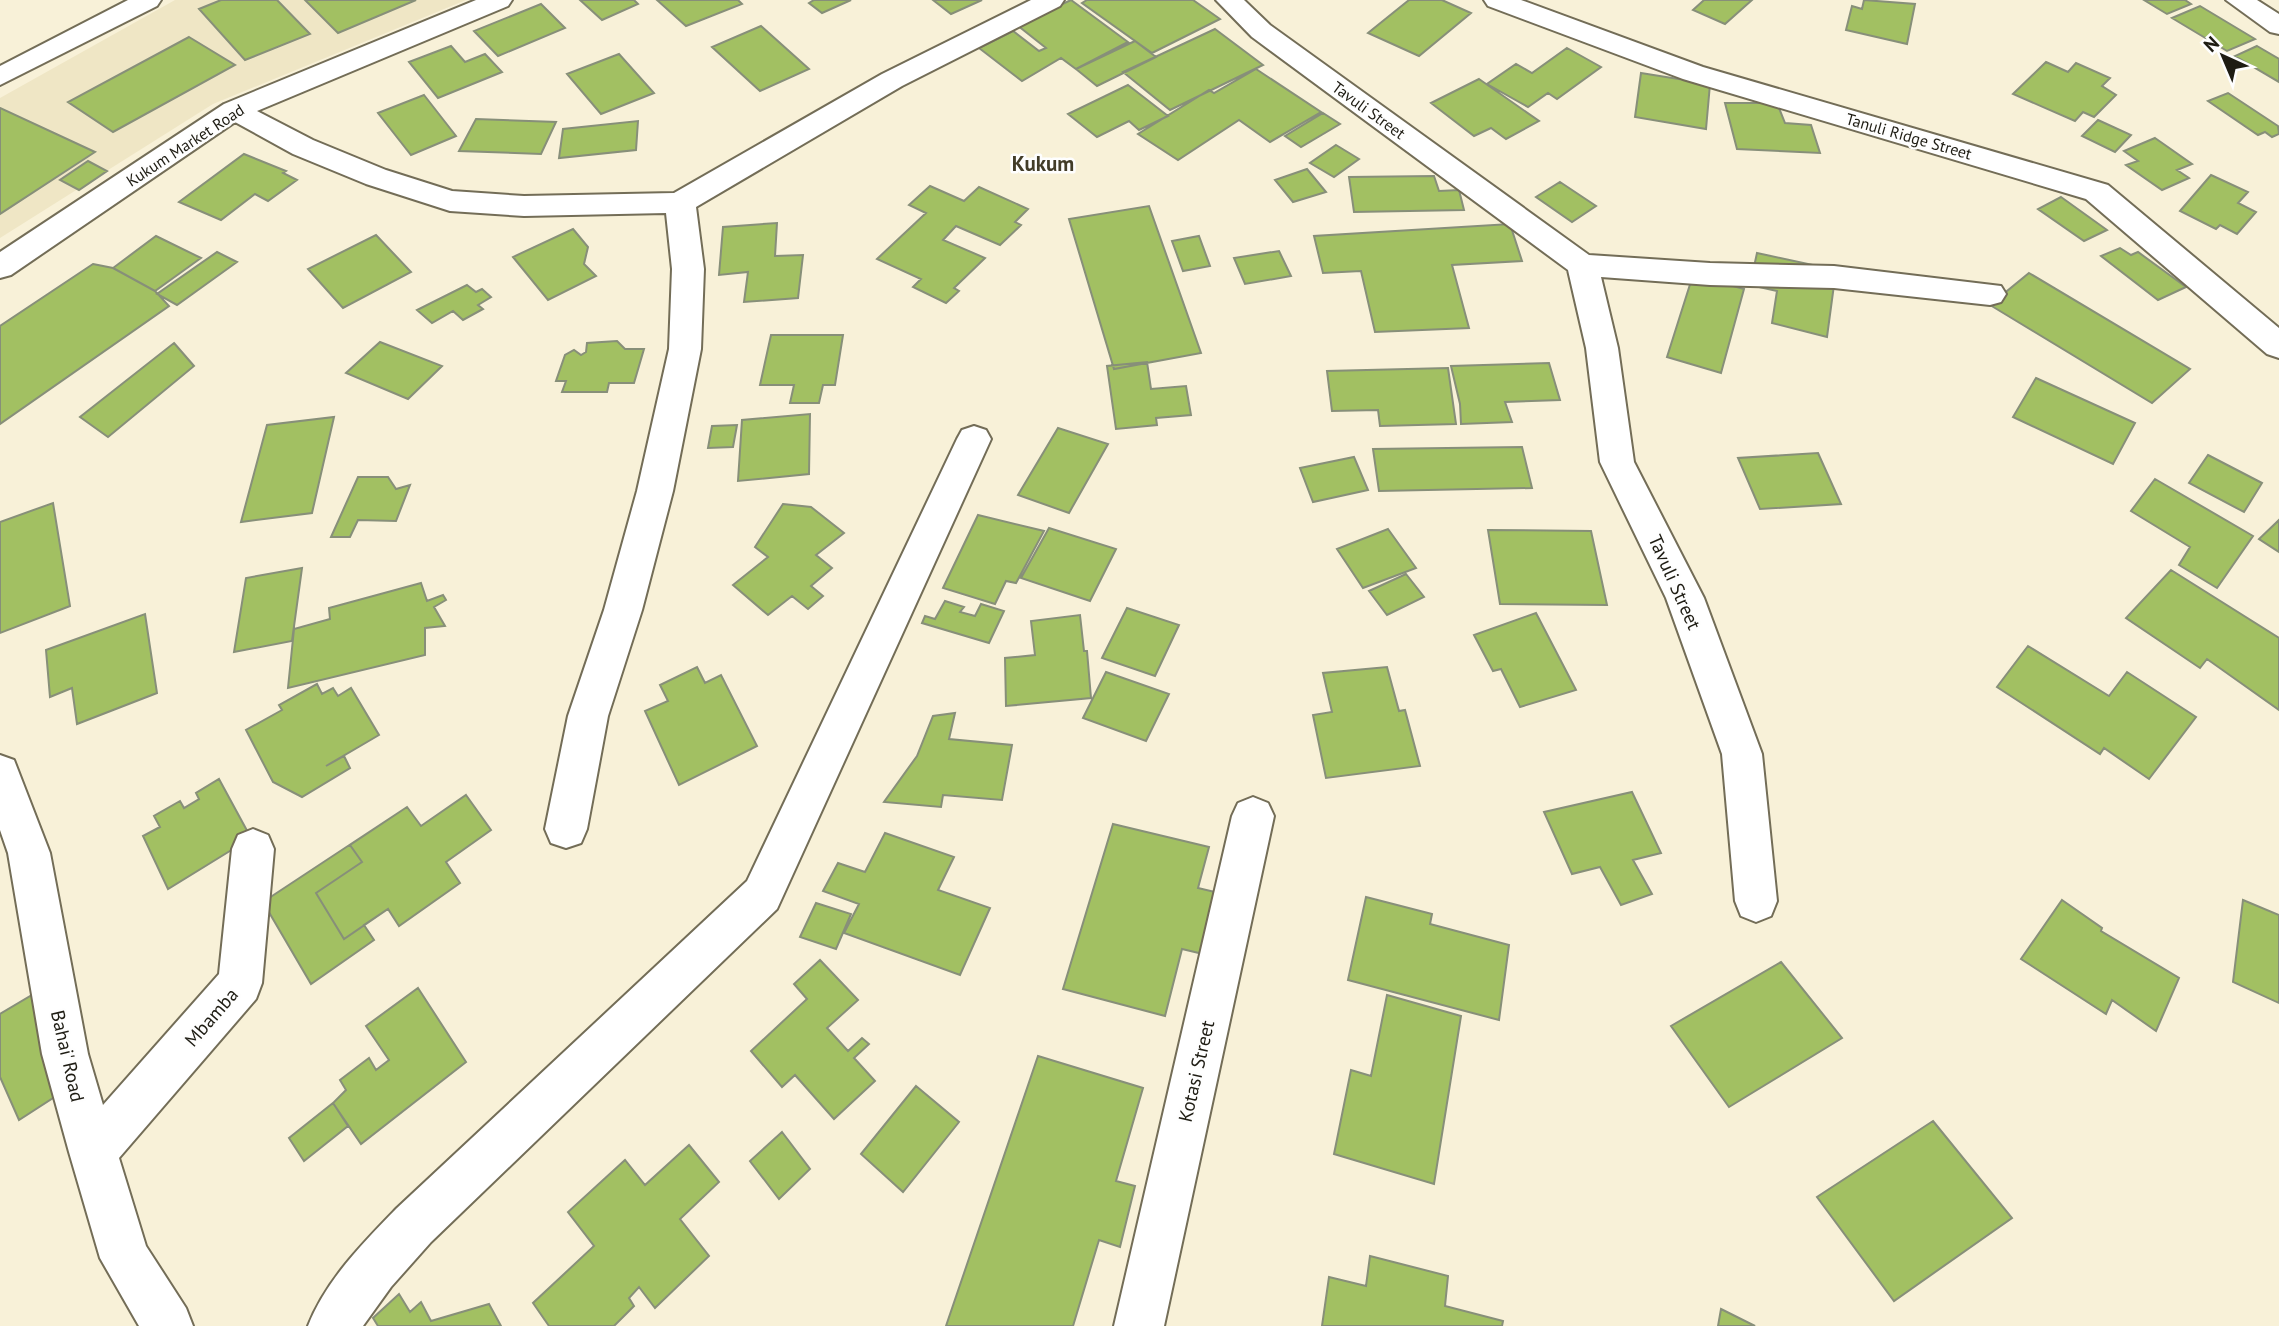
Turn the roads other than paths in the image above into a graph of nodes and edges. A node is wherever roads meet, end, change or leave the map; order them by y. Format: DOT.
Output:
graph roads {
  1 [pos="148,0"];
  2 [pos="499,0"];
  3 [pos="1051,0"];
  4 [pos="1229,0"];
  5 [pos="1497,0"];
  6 [pos="2239,0"];
  7 [pos="2279,26"];
  8 [pos="0,77"];
  9 [pos="234,110"];
  10 [pos="680,203"];
  11 [pos="1582,265"];
  12 [pos="0,267"];
  13 [pos="1990,294"];
  14 [pos="2279,346"];
  15 [pos="974,439"];
  16 [pos="0,773"];
  17 [pos="1253,816"];
  18 [pos="566,829"];
  19 [pos="253,849"];
  20 [pos="1756,901"];
  21 [pos="93,1152"];
  22 [pos="169,1326"];
  23 [pos="333,1326"];
  24 [pos="1139,1326"];
  1 -- 8 [label="street"];
  2 -- 9 [label="street, Kukum Market Road"];
  3 -- 10 [label="street"];
  4 -- 11 [label="street, Tavuli Street"];
  5 -- 14 [label="street, Tanuli Ridge Street"];
  6 -- 7 [label="street"];
  9 -- 10 [label="street"];
  9 -- 12 [label="street, Kukum Market Road"];
  10 -- 18 [label="street"];
  11 -- 13 [label="street"];
  11 -- 20 [label="street, Tavuli Street"];
  15 -- 23 [label="street"];
  16 -- 21 [label="street, Bahai' Road"];
  17 -- 24 [label="street, Kotasi Street"];
  19 -- 21 [label="street, Mbamba"];
  21 -- 22 [label="street, Bahai' Road"];
}
